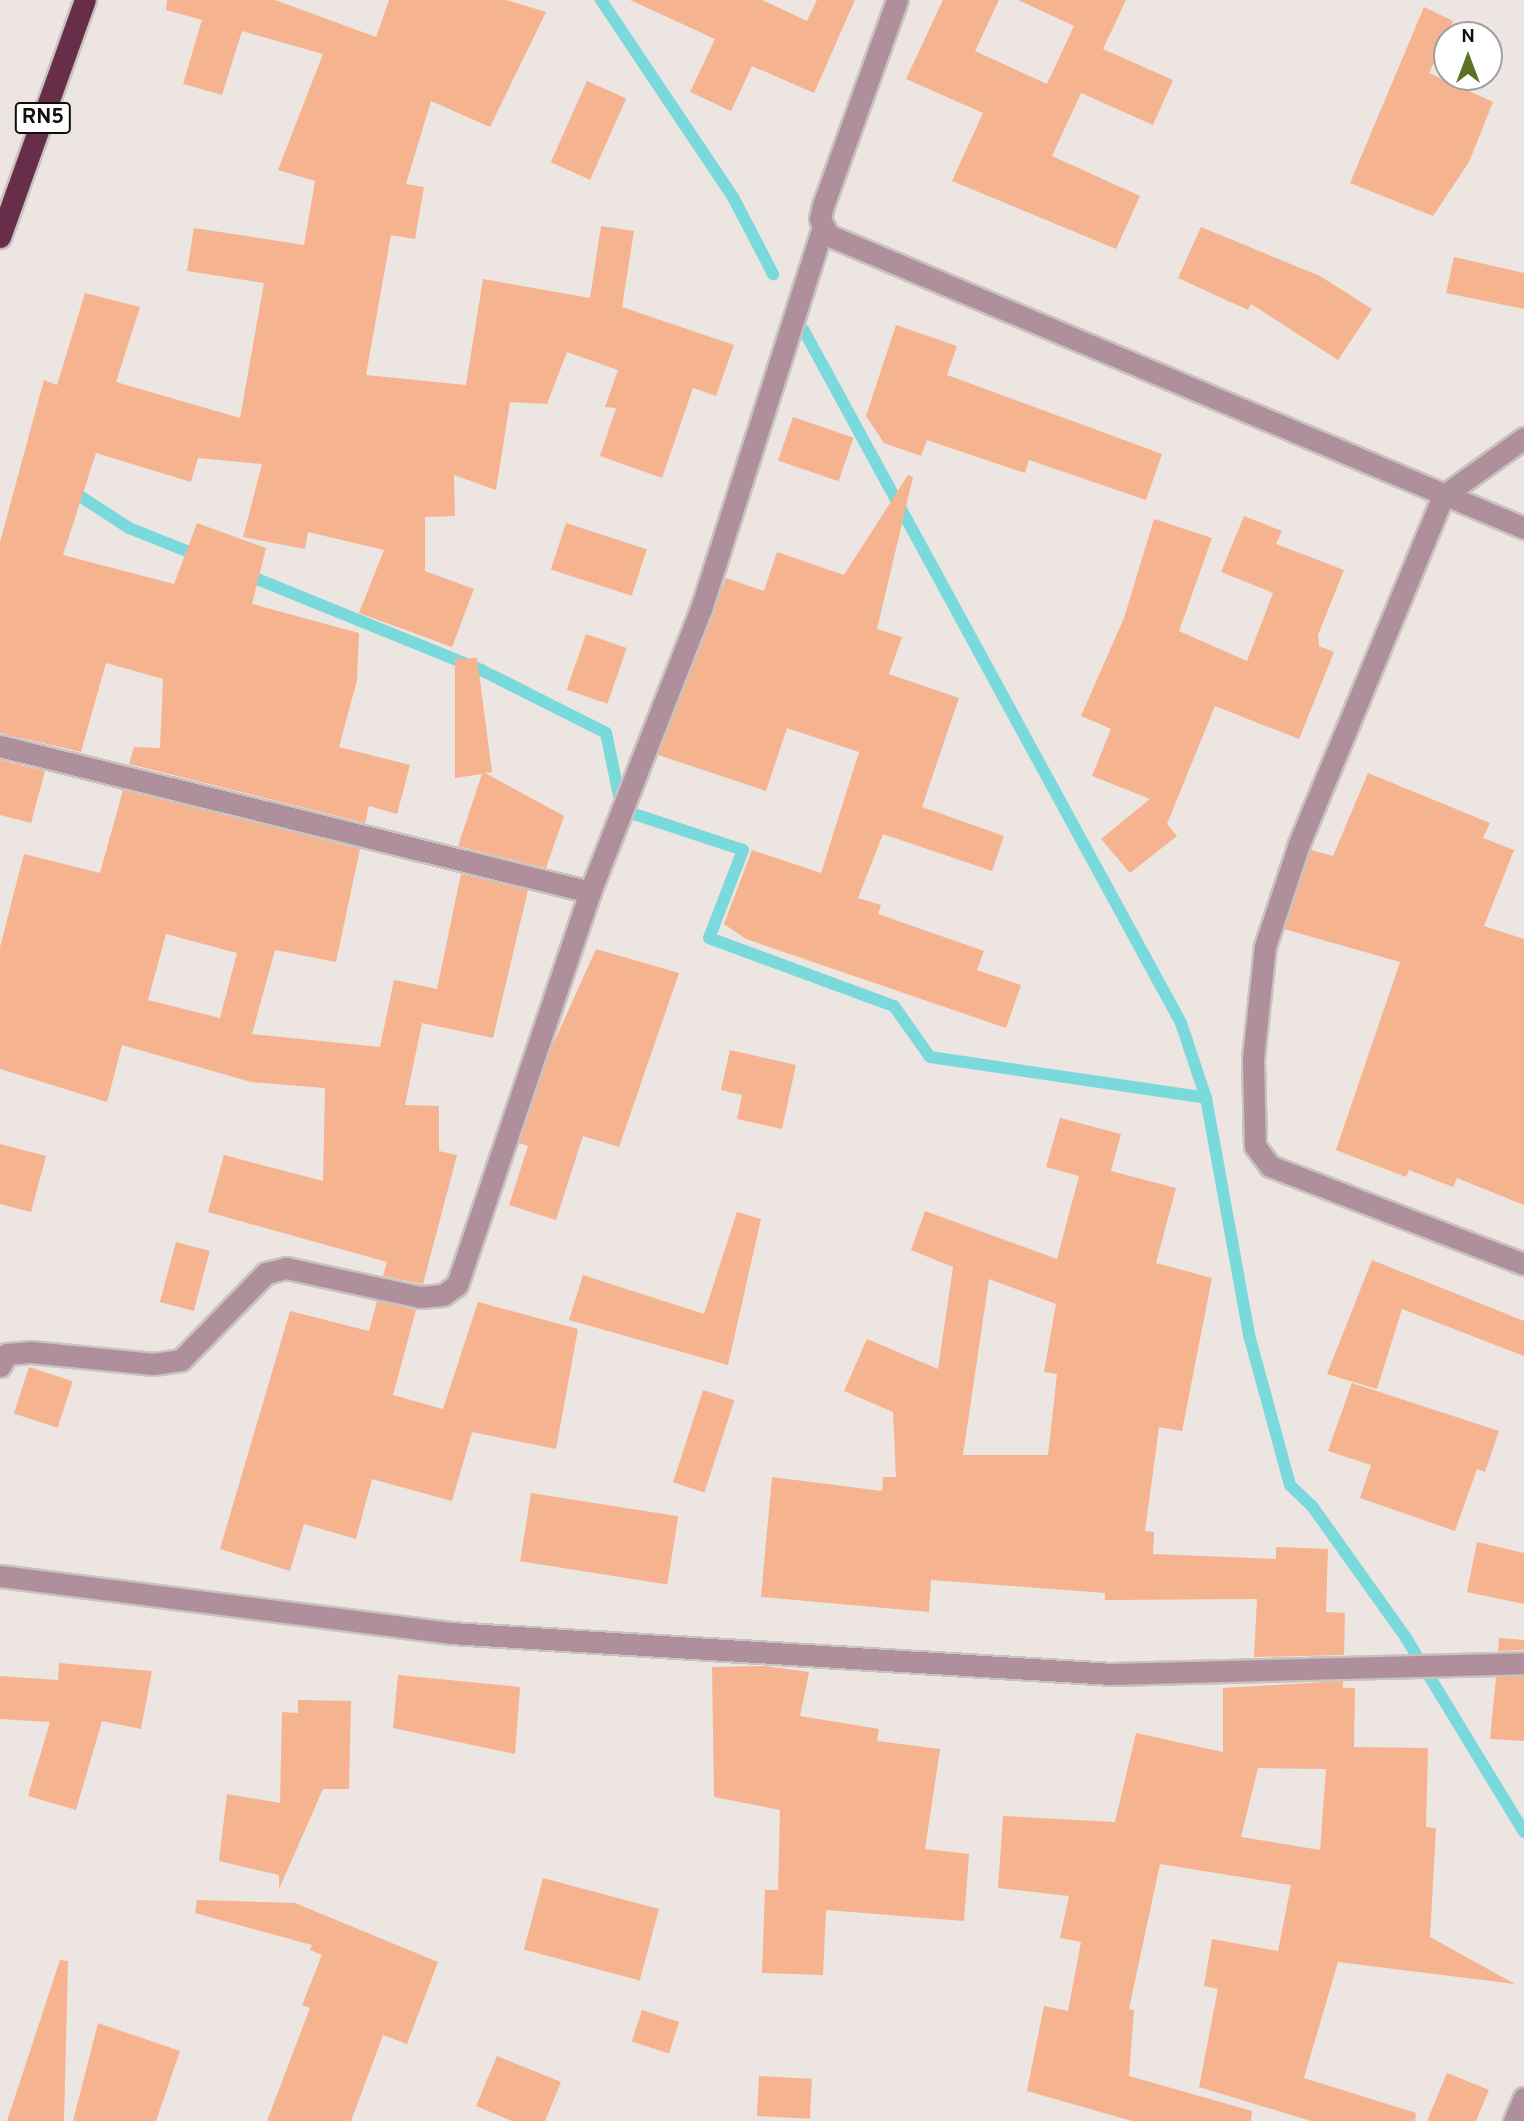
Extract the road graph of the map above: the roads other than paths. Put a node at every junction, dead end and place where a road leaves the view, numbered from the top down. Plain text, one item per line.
1 (85, 0) edge
2 (897, 0) edge
3 (822, 229) junction
4 (0, 237) edge
5 (1524, 438) edge
6 (1443, 496) junction
7 (1524, 528) edge
8 (0, 746) edge
9 (590, 892) junction
10 (1524, 1264) edge
11 (0, 1366) edge
12 (0, 1576) edge
13 (1524, 1663) edge
14 (1524, 2098) edge
15 (1514, 2121) edge

1 - 4 highway, RN5
2 - 3 street
3 - 6 street
3 - 9 street
5 - 6 street
6 - 7 street
6 - 10 street
8 - 9 street
9 - 11 street
12 - 13 street
14 - 15 street

